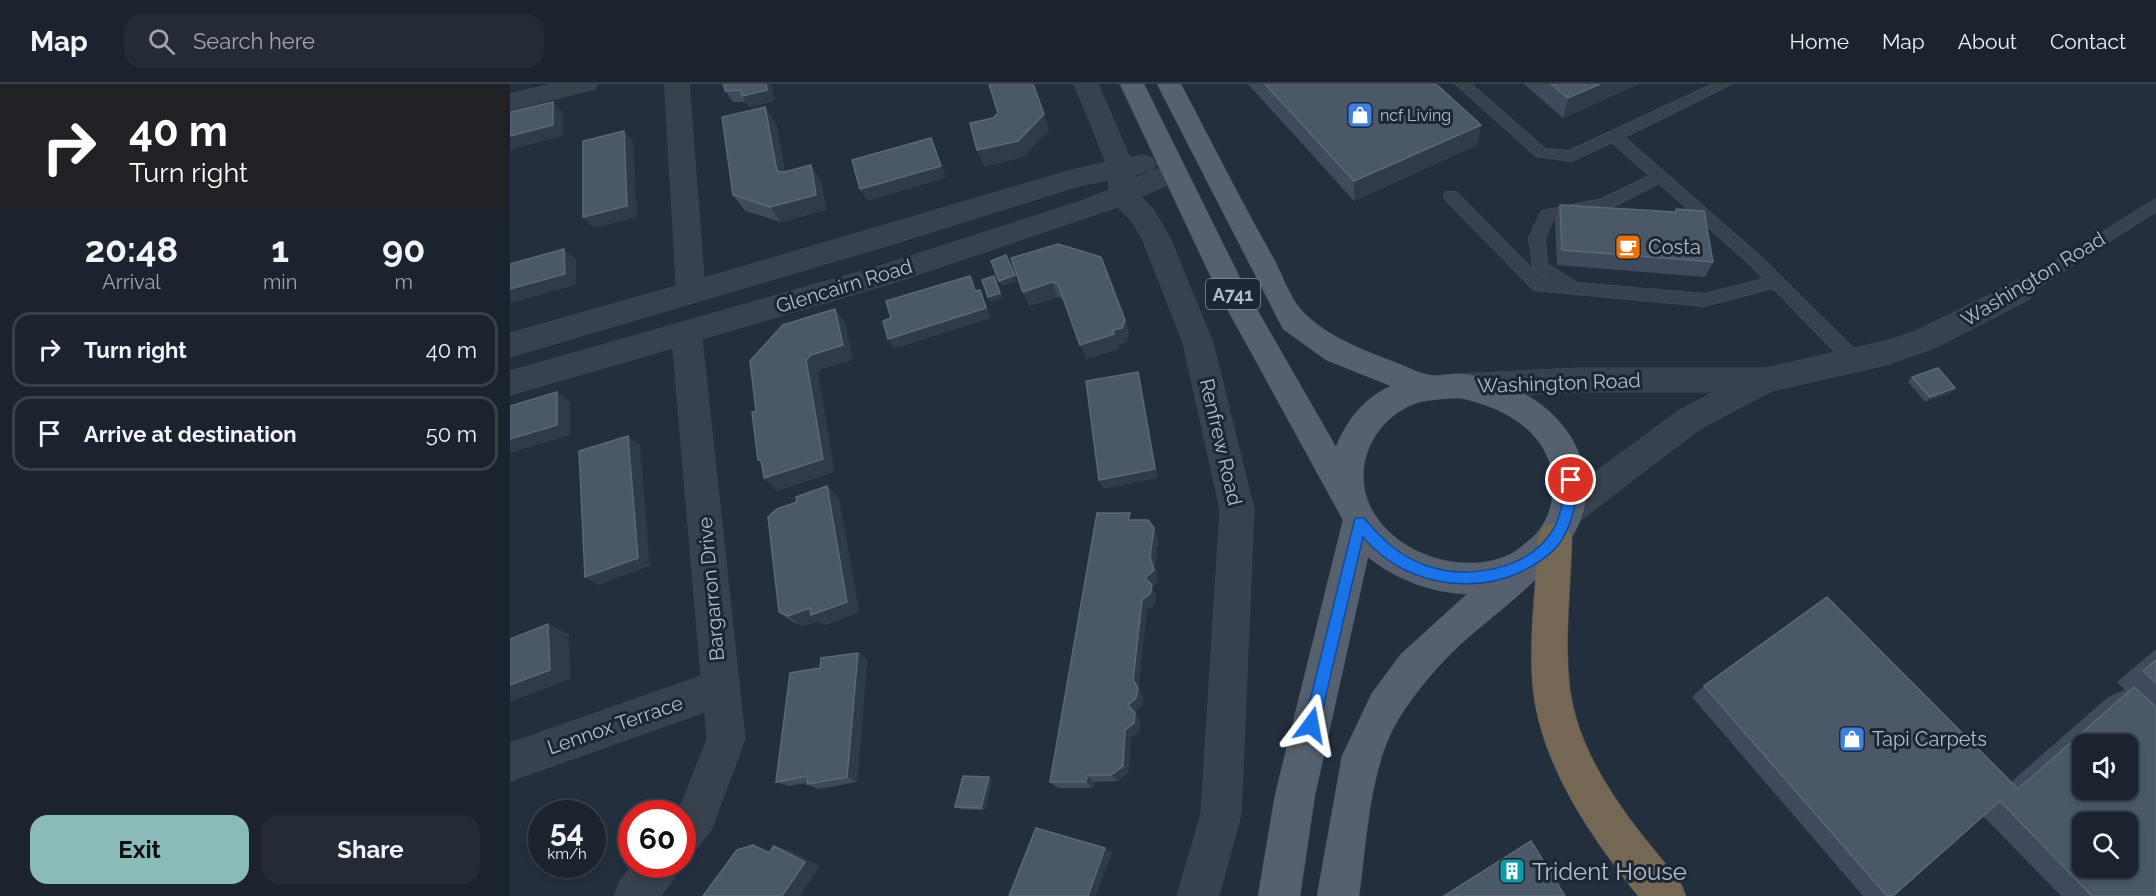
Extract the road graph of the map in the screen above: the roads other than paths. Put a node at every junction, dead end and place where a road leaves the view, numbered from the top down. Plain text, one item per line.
1 (586, 84) edge
2 (677, 84) edge
3 (1086, 84) edge
4 (1132, 84) edge
5 (1169, 84) edge
6 (1463, 84) edge
7 (1724, 84) edge
8 (510, 102) edge
9 (1614, 136) junction
10 (1170, 166) junction
11 (1661, 176) junction
12 (1122, 181) junction
13 (1451, 196) dead end
14 (2156, 204) edge
15 (880, 238) junction
16 (886, 275) junction
17 (1777, 281) junction
18 (1574, 289) junction
19 (2020, 291) joint
20 (691, 292) junction
21 (687, 333) junction
22 (510, 345) edge
23 (1856, 361) junction
24 (1765, 380) junction
25 (510, 383) edge
26 (1460, 386) junction
27 (1428, 388) junction
28 (1354, 509) junction
29 (1551, 536) junction
30 (720, 688) junction
31 (510, 762) edge
32 (696, 817) edge
33 (649, 878) edge
34 (635, 896) edge
35 (1198, 896) edge
36 (1279, 896) edge
37 (1338, 896) edge
38 (1665, 896) edge

1 - 8 street
2 - 20 street
3 - 12 street, Renfrew Road
4 - 10 main road, A741
5 - 27 main road, A741
6 - 9 lane
7 - 9 lane
9 - 11 lane
10 - 12 street, Glencairn Road
10 - 28 main road, A741
11 - 17 lane
11 - 18 lane
12 - 15 street, Glencairn Road
12 - 16 street, Glencairn Road
12 - 35 street, Renfrew Road
13 - 18 lane
14 - 19 lane, Washington Road
15 - 16 street
15 - 20 street, Glencairn Road
16 - 21 street, Glencairn Road
17 - 18 lane
17 - 23 lane
19 - 23 street, Washington Road
20 - 22 street, Glencairn Road
21 - 25 street, Glencairn Road
21 - 30 street, Bargarron Drive
23 - 24 street, Washington Road
24 - 26 street, Washington Road
24 - 29 street, Washington Road
26 - 27 main road
26 - 29 main road
27 - 28 main road
28 - 29 main road
28 - 36 main road
29 - 37 main road
29 - 38 highway
30 - 31 street, Lennox Terrace
30 - 32 street, Bargarron Drive
33 - 34 street

